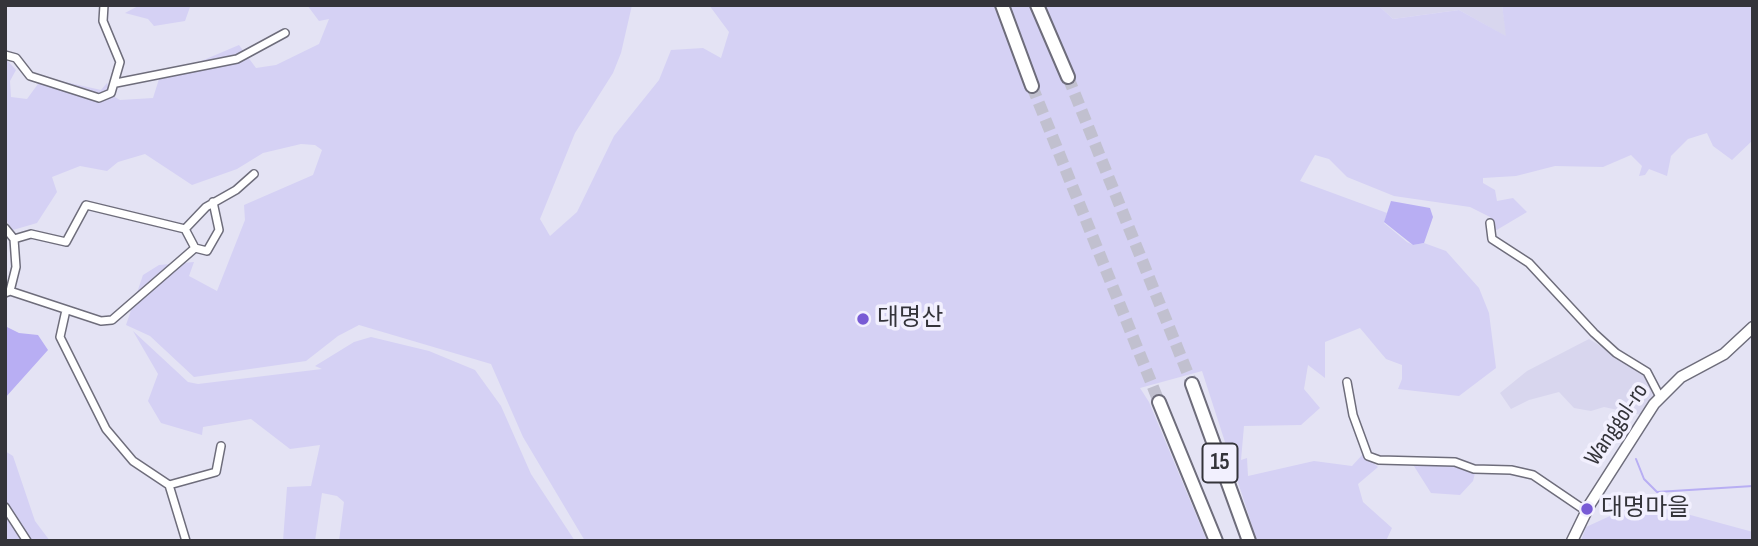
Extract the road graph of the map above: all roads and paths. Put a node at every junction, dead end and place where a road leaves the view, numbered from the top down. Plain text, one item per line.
1 (104, 5) edge
2 (1002, 5) edge
3 (1037, 5) edge
4 (285, 33) dead end
5 (5, 55) edge
6 (1068, 77) tunnel mouth
7 (116, 83) junction
8 (1032, 86) tunnel mouth
9 (254, 174) dead end
10 (213, 202) junction
11 (1490, 223) dead end
12 (5, 228) edge
13 (185, 229) junction
14 (14, 239) junction
15 (195, 248) junction
16 (8, 292) edge
17 (66, 310) junction
18 (1753, 327) edge
19 (1348, 382) dead end
20 (1192, 384) tunnel mouth
21 (1660, 397) junction
22 (1158, 402) tunnel mouth
23 (221, 446) dead end
24 (169, 485) junction
25 (5, 508) edge
26 (1586, 511) junction
27 (27, 541) edge
28 (186, 541) edge
29 (1216, 541) edge
30 (1249, 541) edge
31 (1572, 541) edge

1 - 7 street
2 - 8 highway
3 - 6 highway
4 - 7 street
5 - 7 street
9 - 10 street
10 - 13 street
10 - 15 street
11 - 21 street
12 - 14 street
13 - 14 street
13 - 15 street
14 - 16 street
15 - 17 street
16 - 17 street
17 - 24 street
18 - 21 main road, Wanggol-ro
19 - 26 street
20 - 30 highway, 15
21 - 26 main road, Wanggol-ro
22 - 29 highway, 15
23 - 24 street
24 - 28 street
25 - 27 street
26 - 31 main road, Wanggol-ro

